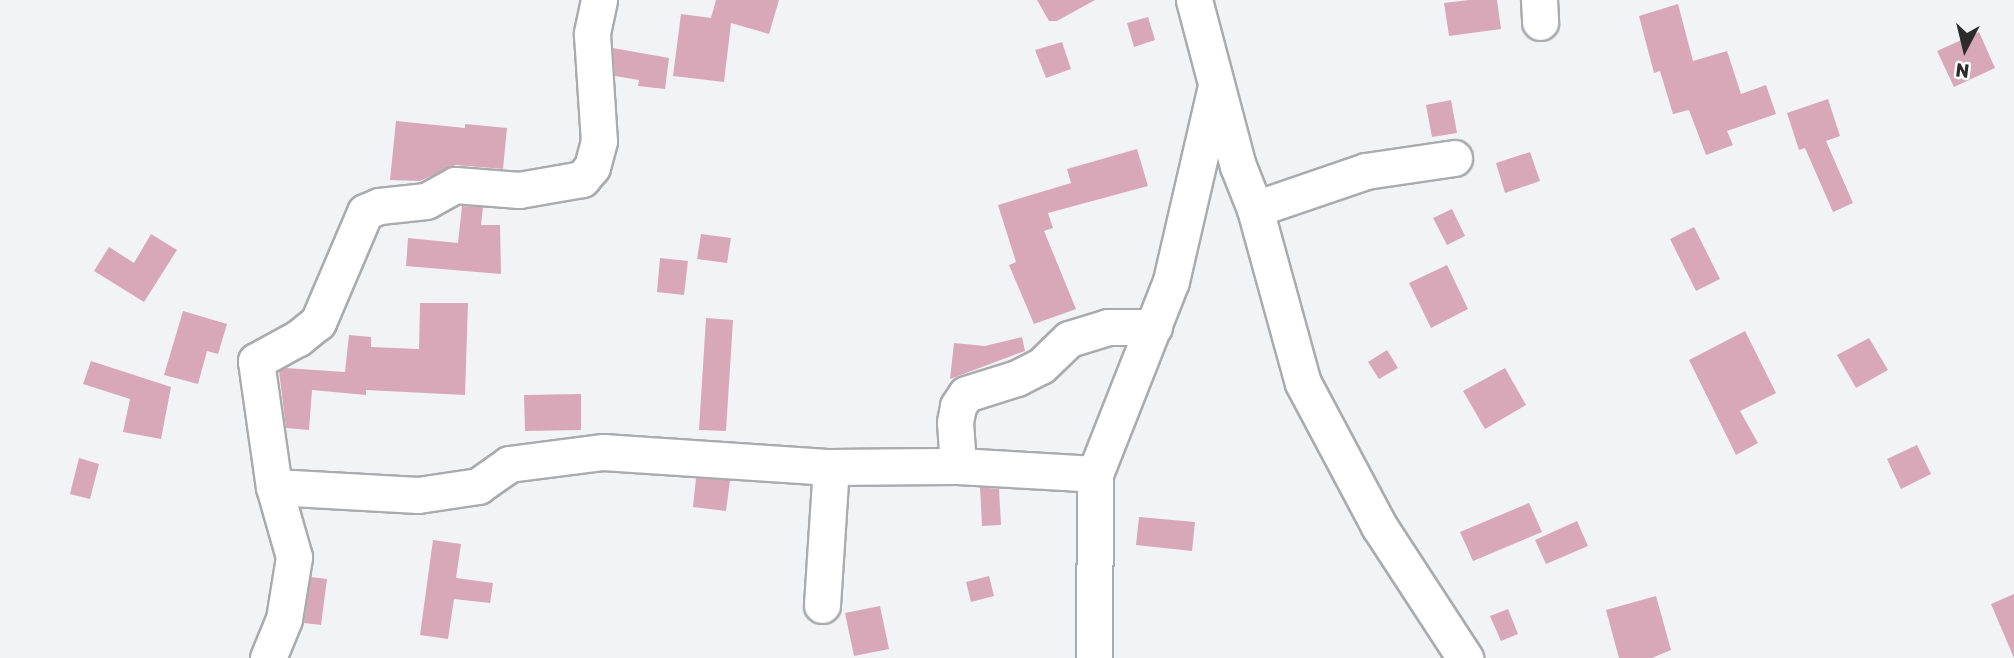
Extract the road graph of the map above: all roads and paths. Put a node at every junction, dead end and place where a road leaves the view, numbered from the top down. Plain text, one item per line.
1 (599, 0) edge
2 (1194, 0) edge
3 (1217, 85) junction
4 (1454, 159) dead end
5 (1255, 209) junction
6 (1154, 327) junction
7 (958, 466) junction
8 (831, 467) junction
9 (1095, 474) junction
10 (274, 487) junction
11 (822, 604) dead end
12 (268, 658) edge
13 (1094, 658) edge
14 (1465, 658) edge

1 - 10 street
2 - 3 street
3 - 5 street
3 - 6 street
4 - 5 street
5 - 14 street
6 - 7 street
6 - 9 street
7 - 8 street
7 - 9 street
8 - 10 street
8 - 11 street
9 - 13 street
10 - 12 street

